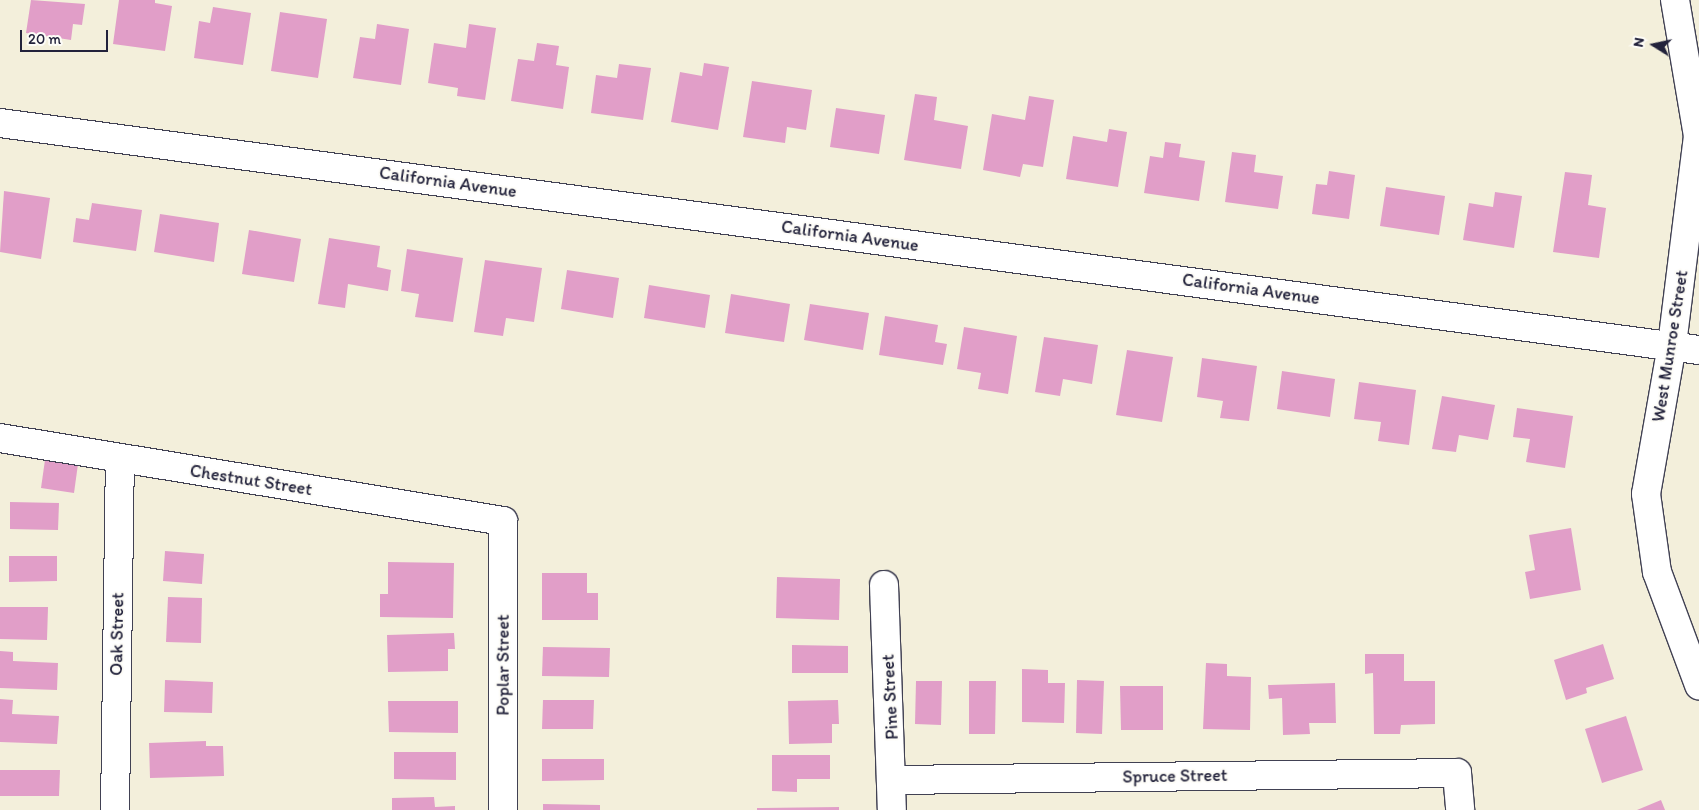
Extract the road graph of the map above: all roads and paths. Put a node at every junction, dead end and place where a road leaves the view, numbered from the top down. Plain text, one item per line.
1 (1675, 0) edge
2 (0, 123) edge
3 (1672, 345) junction
4 (1699, 350) edge
5 (0, 438) edge
6 (120, 458) junction
7 (503, 521) joint
8 (884, 585) dead end
9 (1699, 685) edge
10 (894, 780) junction
11 (115, 810) edge
12 (503, 810) edge
13 (892, 810) edge
14 (1460, 810) edge

1 - 3 street, West Munroe Street
2 - 3 street, California Avenue
3 - 4 street, California Avenue
3 - 9 street, West Munroe Street
5 - 6 street, Chestnut Street
6 - 7 street, Chestnut Street
6 - 11 street, Oak Street
7 - 12 street, Poplar Street
8 - 10 street, Pine Street
10 - 13 street, Pine Street
10 - 14 street, Spruce Street

